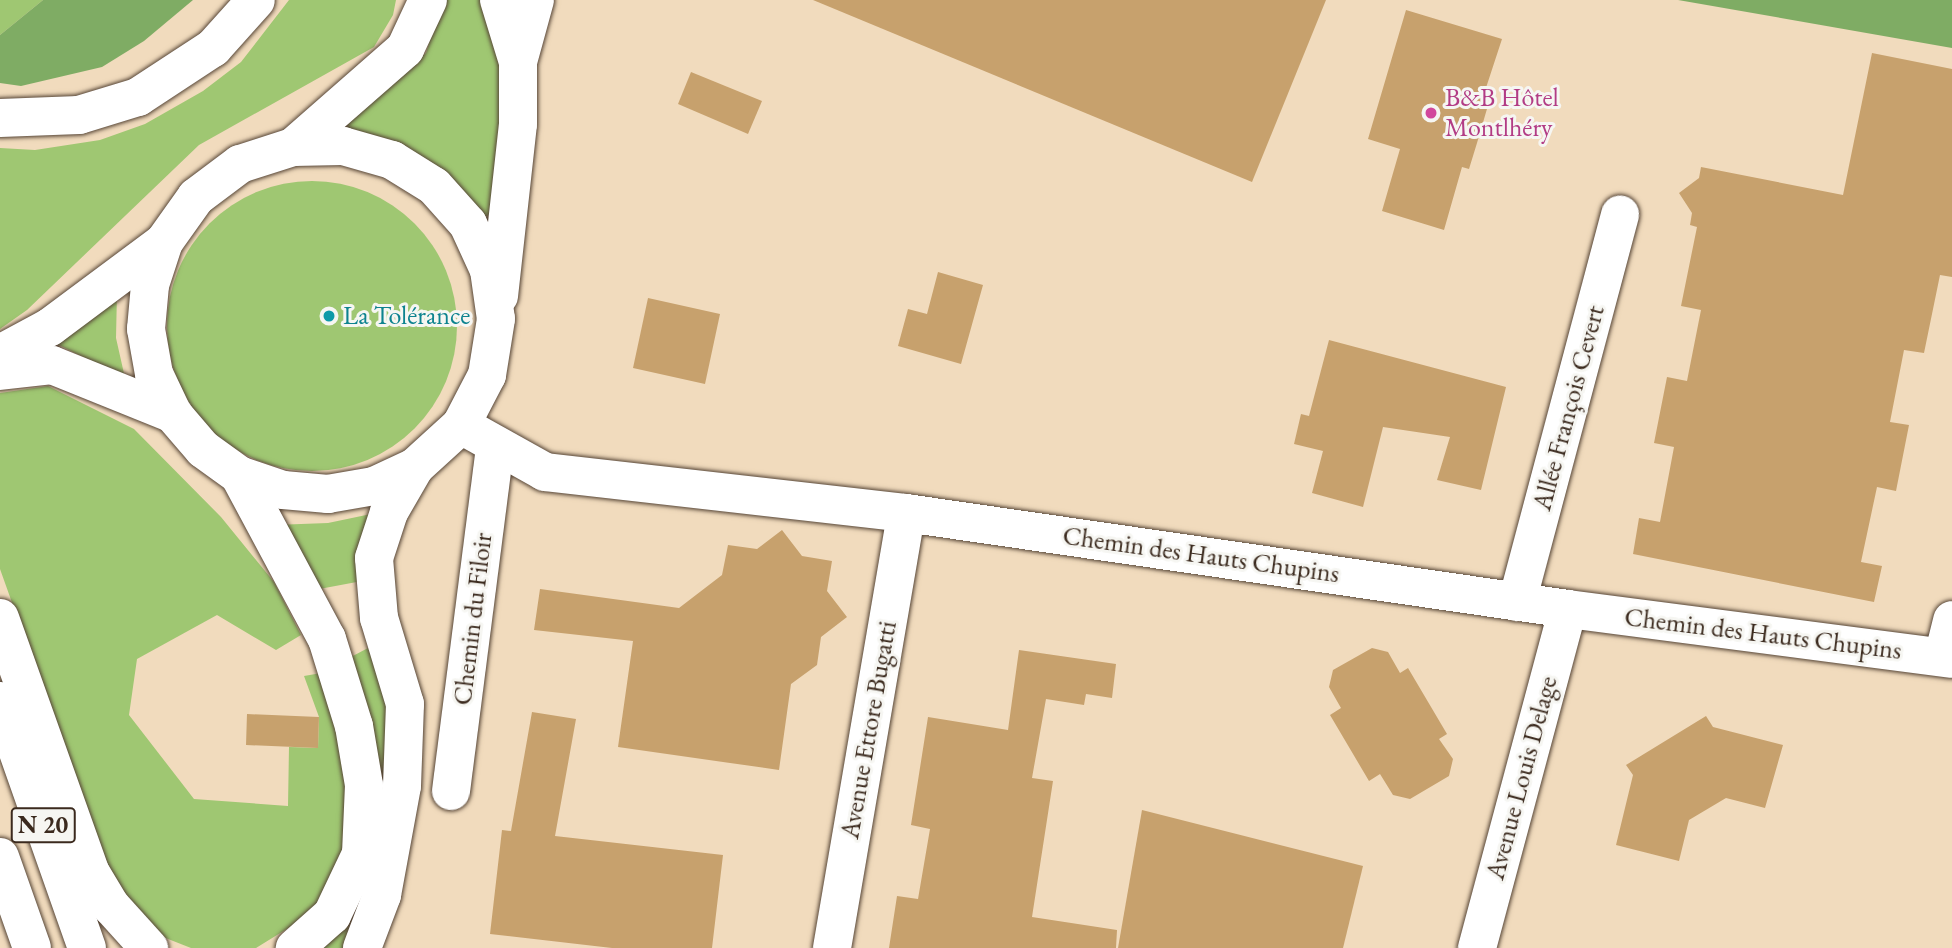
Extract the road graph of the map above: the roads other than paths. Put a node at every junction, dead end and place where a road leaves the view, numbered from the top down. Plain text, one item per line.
1 (256, 0) edge
2 (429, 0) edge
3 (499, 0) edge
4 (535, 0) edge
5 (518, 62) junction
6 (0, 118) edge
7 (293, 147) junction
8 (1620, 214) dead end
9 (164, 242) junction
10 (496, 319) junction
11 (0, 354) edge
12 (0, 371) edge
13 (173, 414) junction
14 (461, 425) junction
15 (495, 447) junction
16 (415, 467) junction
17 (239, 475) junction
18 (906, 513) junction
19 (1517, 602) junction
20 (1568, 609) junction
21 (0, 618) edge
22 (1952, 620) edge
23 (1947, 658) edge
24 (0, 701) edge
25 (451, 791) dead end
26 (0, 857) edge
27 (32, 948) edge
28 (87, 948) edge
29 (149, 948) edge
30 (295, 948) edge
31 (362, 948) edge
32 (832, 948) edge
33 (1477, 948) edge

1 - 6 main road
2 - 7 main road
3 - 5 main road
4 - 5 main road
5 - 10 main road
7 - 9 main road
7 - 10 main road
8 - 19 main road, Allée François Cevert
9 - 11 main road
9 - 13 main road
10 - 14 main road
12 - 13 main road
13 - 17 main road
14 - 15 main road, Chemin des Hauts Chupins
14 - 16 main road
15 - 18 main road, Chemin des Hauts Chupins
15 - 25 main road, Chemin du Filoir
16 - 17 main road
16 - 31 main road
17 - 30 main road
18 - 19 main road, Chemin des Hauts Chupins
18 - 32 main road, Avenue Ettore Bugatti
19 - 20 main road, Chemin des Hauts Chupins
20 - 23 main road, Chemin des Hauts Chupins
20 - 33 main road, Avenue Louis Delage
21 - 29 main road
22 - 23 main road
24 - 28 main road, N 20
26 - 27 main road, N 20

